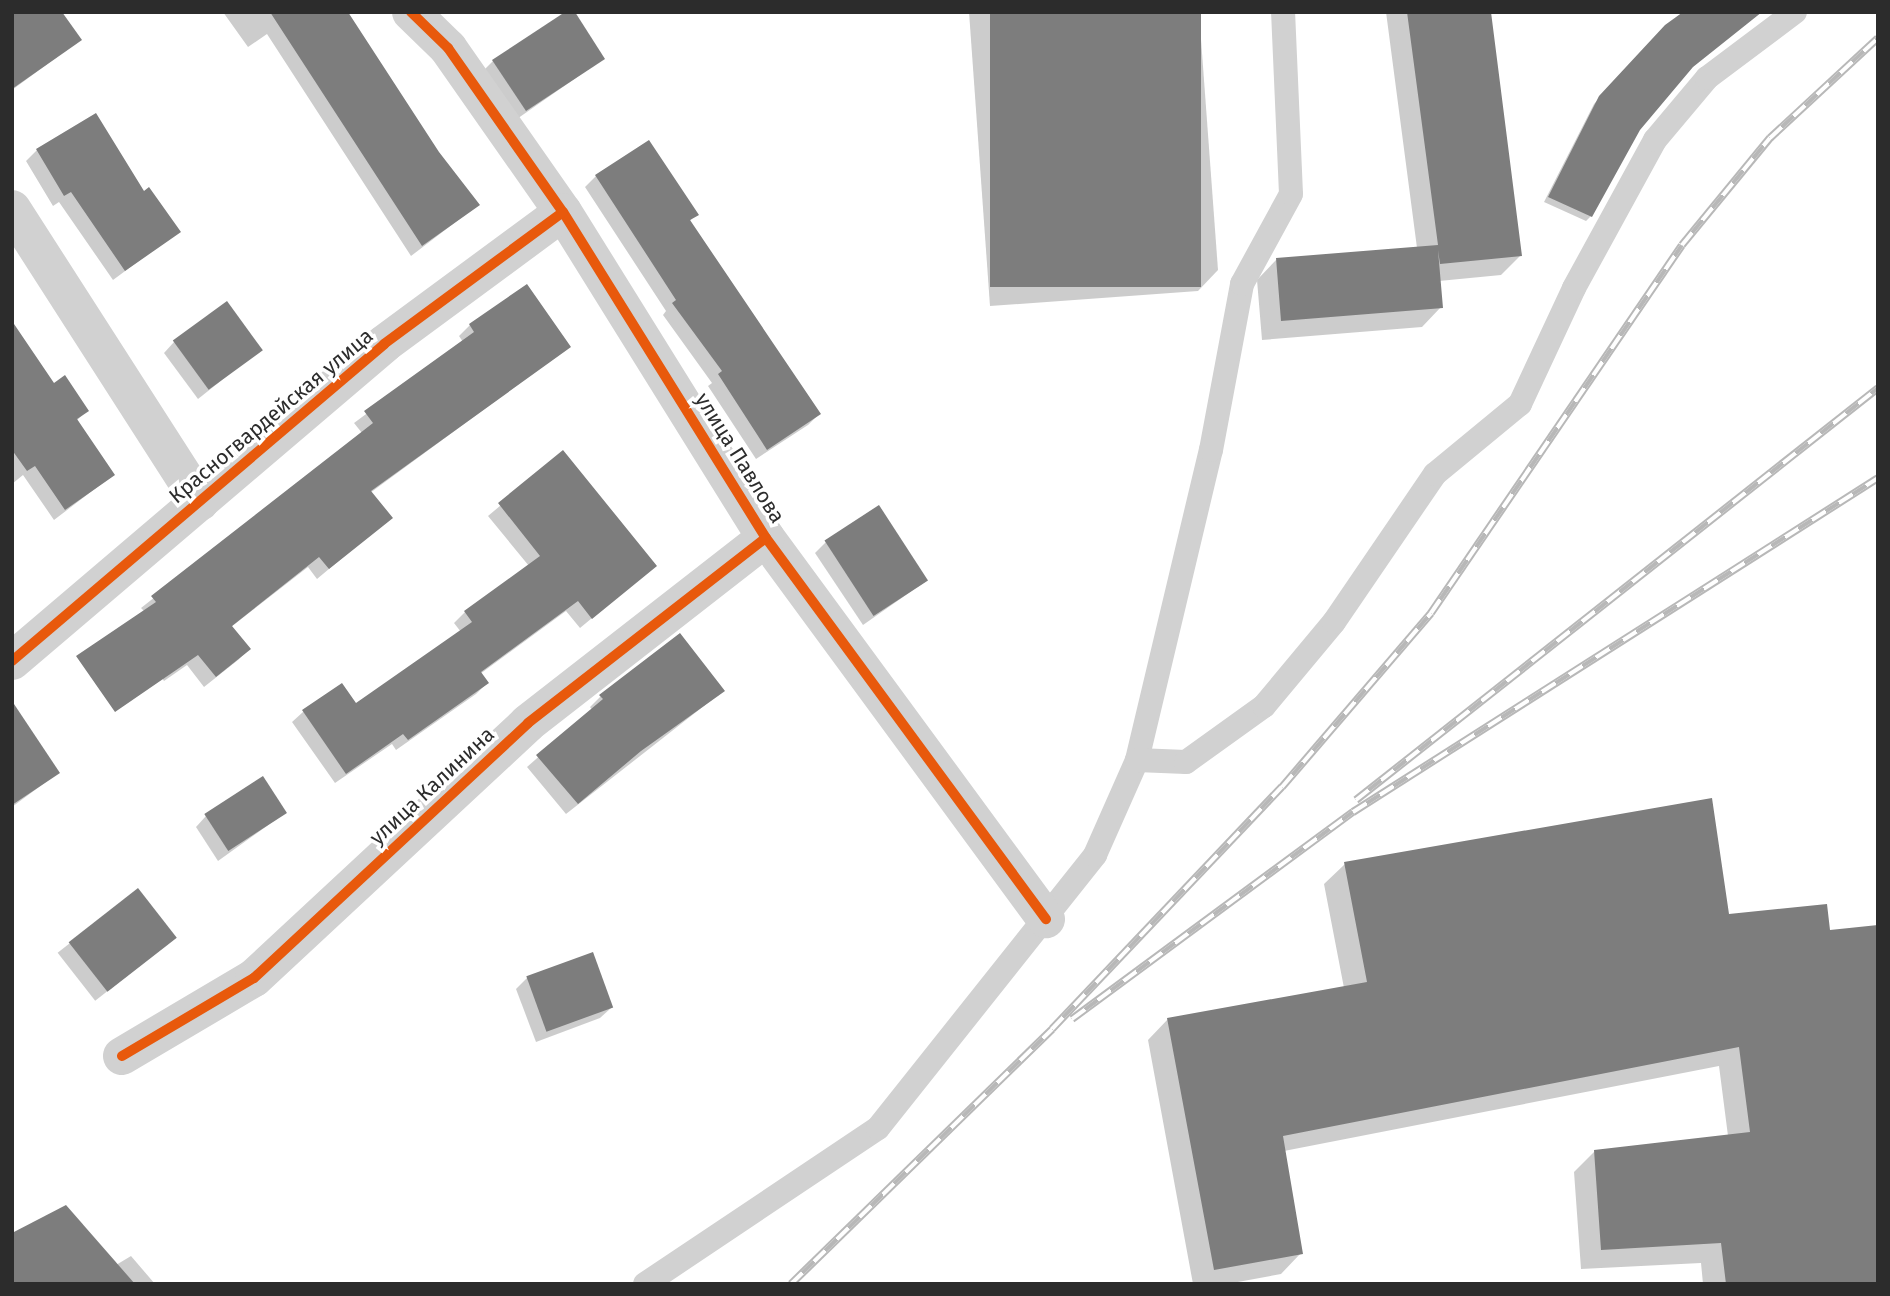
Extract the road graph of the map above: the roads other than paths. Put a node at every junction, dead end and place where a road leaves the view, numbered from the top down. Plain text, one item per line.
1 (411, 12) edge
2 (1283, 12) edge
3 (1795, 12) edge
4 (564, 212) junction
5 (13, 213) edge
6 (201, 502) junction
7 (766, 538) junction
8 (12, 661) edge
9 (1137, 760) junction
10 (1046, 919) junction
11 (122, 1056) dead end
12 (645, 1284) edge

1 - 4 street, улица Павлова
2 - 9 lane
3 - 9 lane
4 - 6 street, Красногвардейская улица
4 - 7 street, улица Павлова
5 - 6 street
6 - 8 street, Красногвардейская улица
7 - 10 street, улица Павлова
7 - 11 street, улица Калинина
9 - 10 lane
10 - 12 lane

